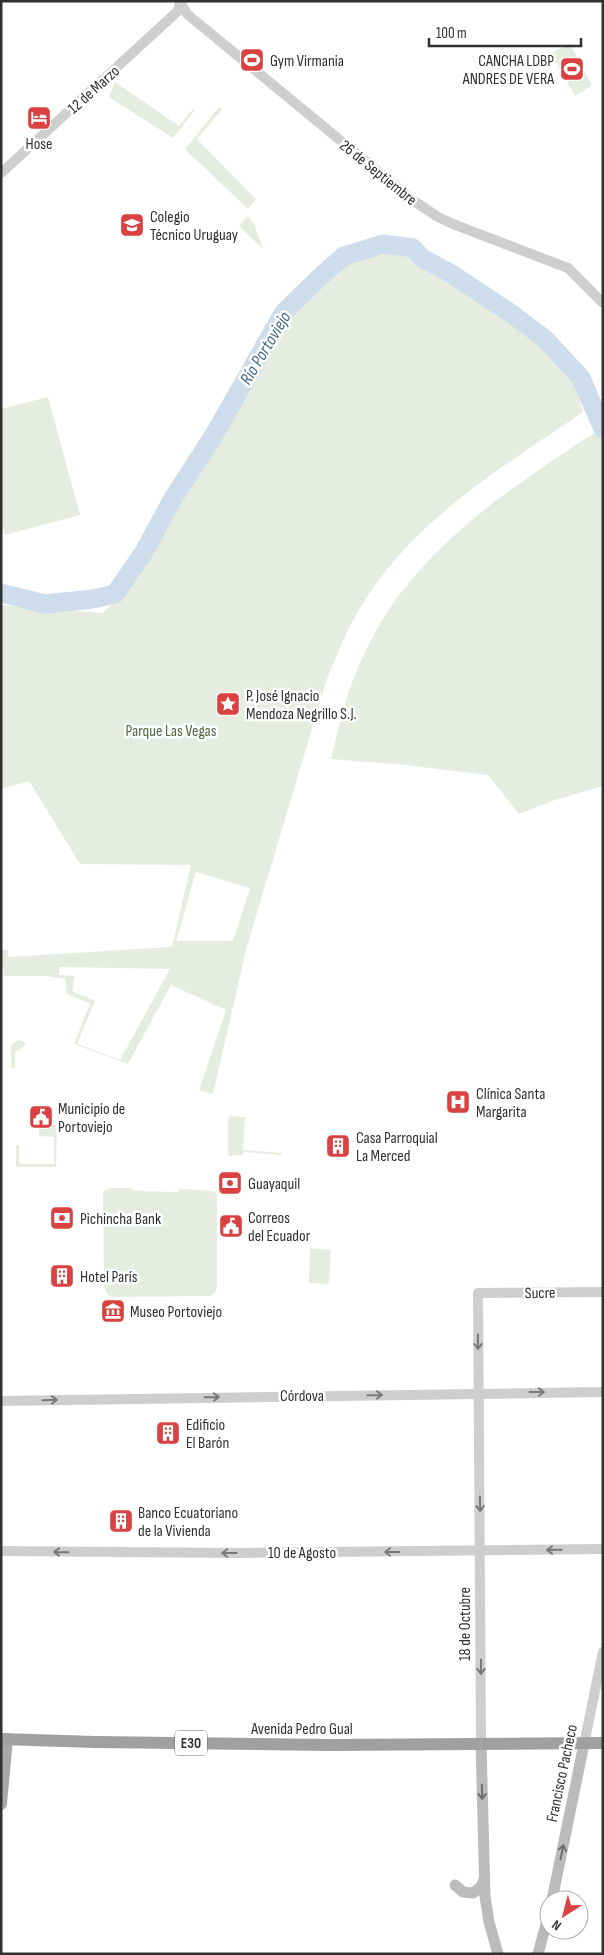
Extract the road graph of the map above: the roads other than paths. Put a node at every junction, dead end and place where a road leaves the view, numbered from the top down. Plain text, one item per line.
1 (181, 7) edge
2 (1, 174) edge
3 (603, 303) edge
4 (603, 1292) edge
5 (478, 1293) joint
6 (603, 1392) edge
7 (478, 1393) junction
8 (1, 1401) edge
9 (603, 1549) edge
10 (1, 1551) edge
11 (480, 1551) junction
12 (603, 1652) edge
13 (4, 1739) edge
14 (481, 1743) junction
15 (603, 1743) edge
16 (584, 1744) junction
17 (1, 1804) edge
18 (484, 1879) junction
19 (455, 1885) dead end
20 (554, 1890) edge
21 (542, 1940) edge
22 (547, 1940) edge
23 (498, 1954) edge
24 (538, 1954) edge
25 (546, 1954) edge

1 - 2 street, 12 de Marzo
1 - 3 street, 26 de Septiembre
4 - 5 street, Sucre
5 -> 7 street, 18 de Octubre
7 -> 6 street, Córdova
8 -> 7 street, Córdova
7 -> 11 street, 18 de Octubre
9 -> 11 street, 10 de Agosto
11 -> 10 street, 10 de Agosto
11 -> 14 street, 18 de Octubre
12 - 16 street, Francisco Pacheco
13 - 14 highway, Avenida Pedro Gual / E30
13 - 17 main road
14 - 16 highway, Avenida Pedro Gual / E30
14 -> 18 main road, 18 de Octubre
15 - 16 highway, Avenida Pedro Gual / E30
20 -> 16 main road, Francisco Pacheco
18 - 19 main road
18 - 23 main road, 18 de Octubre
21 - 24 main road
22 - 25 main road

